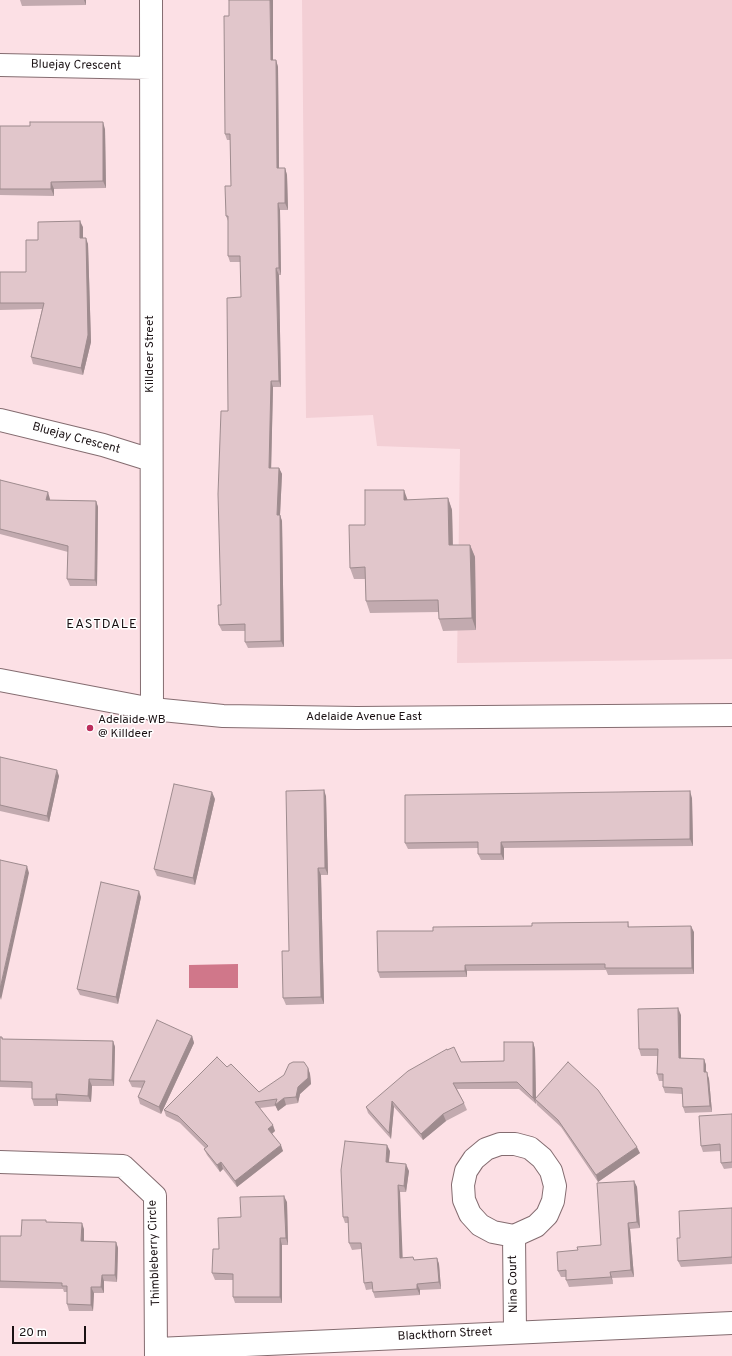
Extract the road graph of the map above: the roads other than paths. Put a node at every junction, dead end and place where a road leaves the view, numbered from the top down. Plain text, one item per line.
1 (151, 0) edge
2 (0, 65) edge
3 (151, 68) junction
4 (0, 420) edge
5 (151, 460) junction
6 (0, 680) edge
7 (152, 709) junction
8 (732, 715) edge
9 (0, 1162) edge
10 (514, 1236) junction
11 (732, 1323) edge
12 (515, 1331) junction
13 (157, 1352) edge

1 - 3 street, Killdeer Street
2 - 3 street, Bluejay Crescent
3 - 5 street, Killdeer Street
4 - 5 street, Bluejay Crescent
5 - 7 street, Killdeer Street
6 - 7 street, Adelaide Avenue East
7 - 8 street, Adelaide Avenue East
9 - 13 street, Thimbleberry Circle
10 - 10 street
10 - 12 street, Nina Court
11 - 12 street, Blackthorn Street
12 - 13 street, Blackthorn Street

